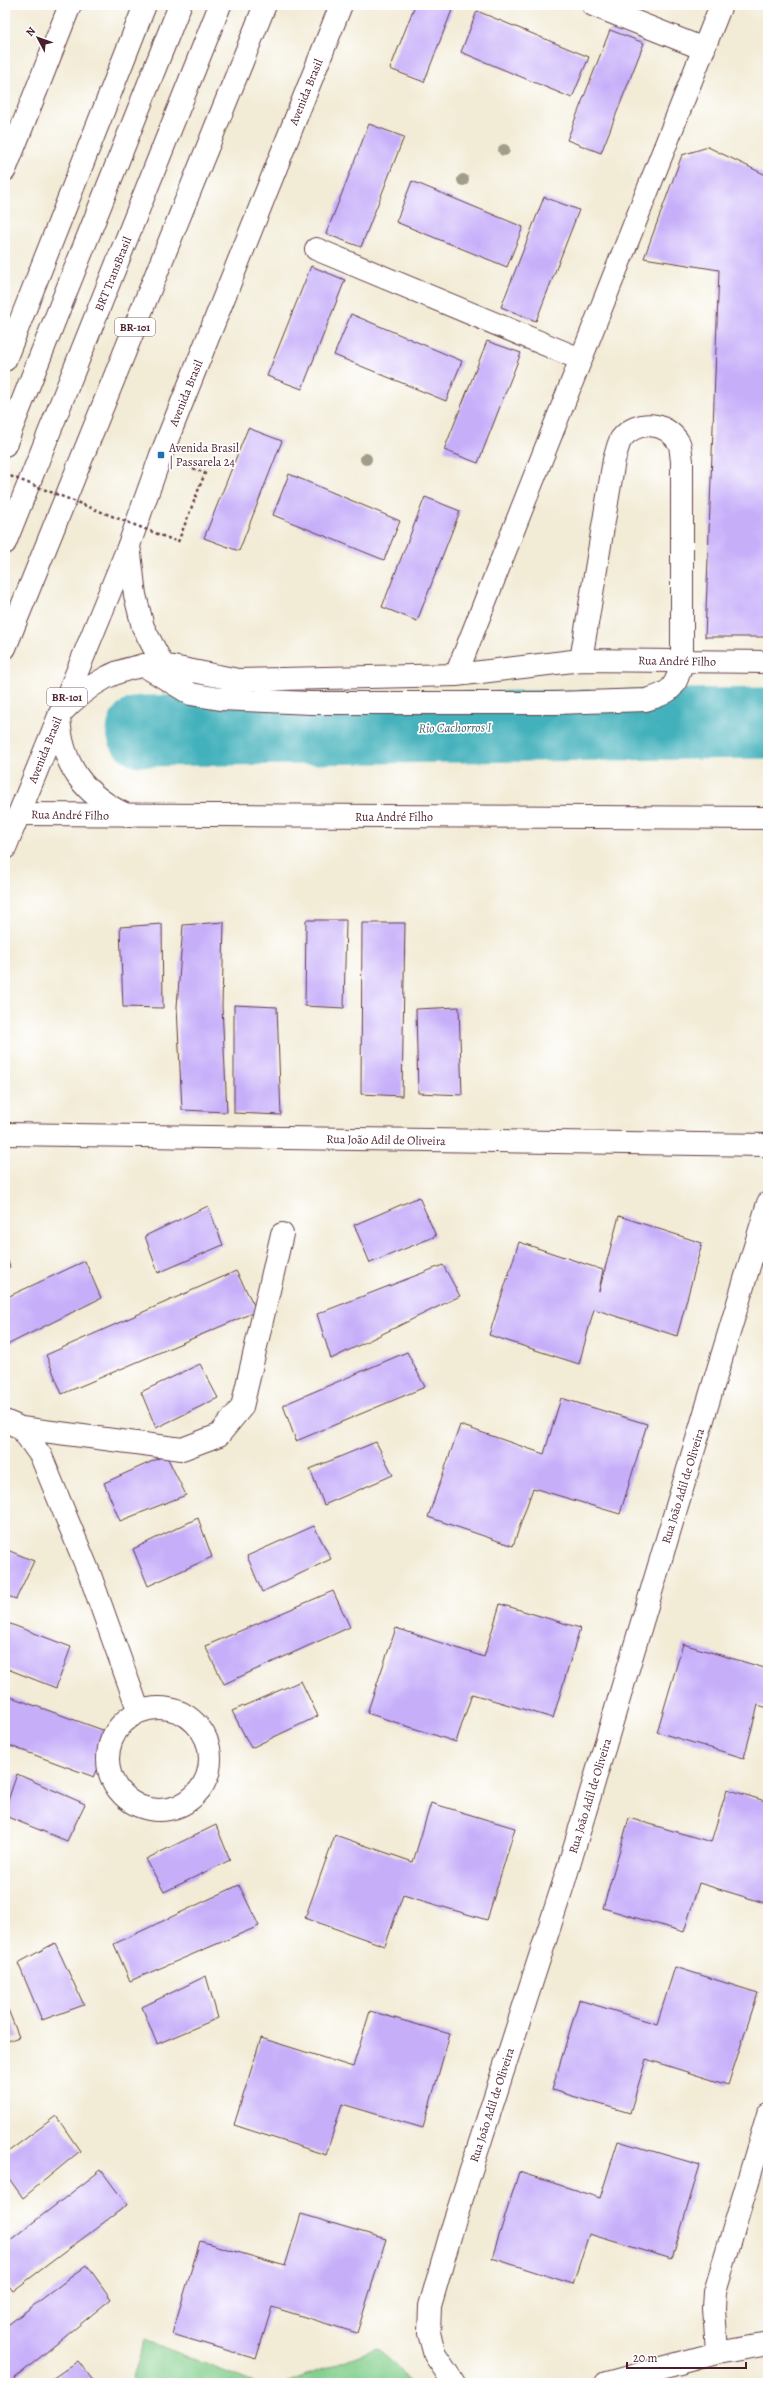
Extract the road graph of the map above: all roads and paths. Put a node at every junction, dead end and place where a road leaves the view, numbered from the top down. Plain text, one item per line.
1 (70, 5) edge
2 (145, 5) edge
3 (180, 5) edge
4 (220, 5) edge
5 (265, 5) edge
6 (341, 5) edge
7 (593, 5) edge
8 (721, 5) edge
9 (704, 49) junction
10 (5, 170) edge
11 (316, 249) dead end
12 (5, 360) edge
13 (580, 360) junction
14 (5, 445) edge
15 (204, 473) dead end
16 (5, 474) edge
17 (5, 543) edge
18 (129, 545) junction
19 (5, 648) edge
20 (581, 660) junction
21 (682, 661) junction
22 (768, 662) edge
23 (153, 665) junction
24 (456, 675) junction
25 (59, 715) junction
26 (19, 814) junction
27 (129, 816) junction
28 (768, 818) edge
29 (5, 848) edge
30 (5, 1134) edge
31 (768, 1145) edge
32 (768, 1203) edge
33 (282, 1234) dead end
34 (13, 1424) edge
35 (139, 1712) junction
36 (768, 2114) edge
37 (768, 2344) edge
38 (717, 2353) junction
39 (454, 2383) edge
40 (606, 2383) edge

1 - 10 main road
2 - 12 main road
3 - 14 main road
4 - 17 main road, BRT TransBrasil
5 - 19 main road, BR-101
6 - 18 main road, Avenida Brasil / BR-101
7 - 9 main road
8 - 9 main road
9 - 13 main road
11 - 13 main road
13 - 24 main road
15 - 16 path, bridge
18 - 23 main road
18 - 25 main road, Avenida Brasil / BR-101
20 - 21 main road, Rua André Filho
20 - 21 main road
20 - 24 main road, Rua André Filho
21 - 22 main road, Rua André Filho
21 - 23 main road
23 - 24 main road, Rua André Filho
23 - 25 main road
25 - 26 main road, Avenida Brasil / BR-101
25 - 27 main road
26 - 27 main road, Rua André Filho
26 - 29 main road, Avenida Brasil / BR-101
27 - 28 main road, Rua André Filho
30 - 31 main road, Rua João Adil de Oliveira
32 - 39 main road, Rua João Adil de Oliveira
33 - 34 main road
34 - 35 main road
35 - 35 main road
36 - 38 main road
37 - 38 main road
38 - 40 main road

